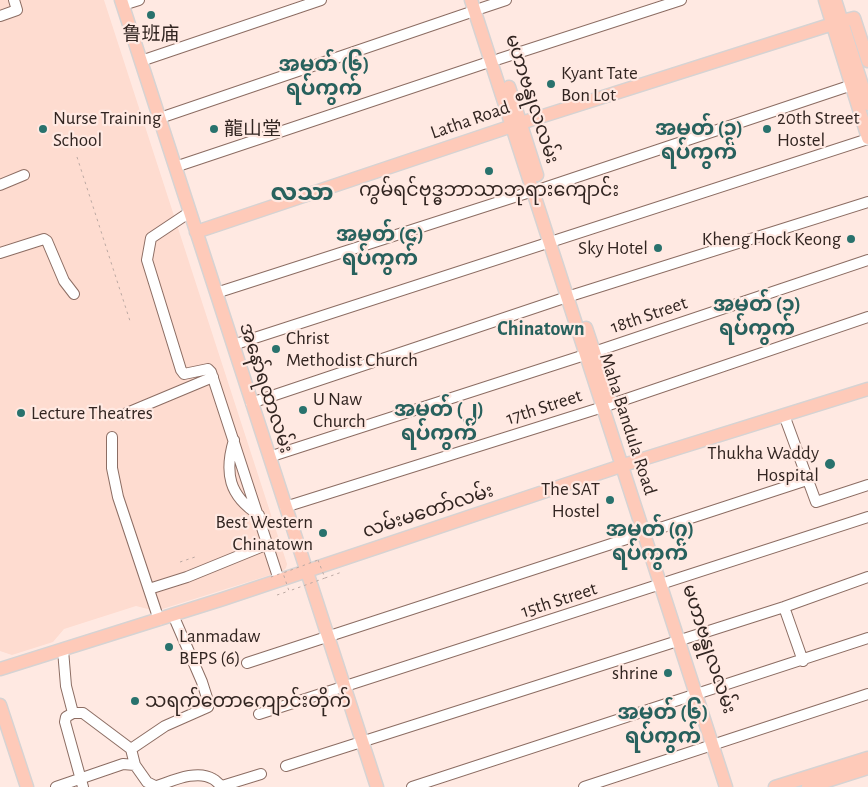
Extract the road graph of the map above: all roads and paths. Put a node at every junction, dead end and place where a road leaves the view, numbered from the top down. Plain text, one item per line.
1 (14, 0) edge
2 (139, 0) edge
3 (321, 0) edge
4 (506, 0) edge
5 (681, 0) edge
6 (829, 2) edge
7 (122, 3) edge
8 (477, 5) edge
9 (0, 16) edge
10 (842, 21) junction
11 (818, 29) junction
12 (837, 42) junction
13 (496, 60) junction
14 (141, 61) junction
15 (868, 61) edge
16 (856, 84) junction
17 (868, 104) edge
18 (160, 118) junction
19 (516, 125) junction
20 (868, 139) edge
21 (76, 157) dead end
22 (175, 167) junction
23 (24, 175) dead end
24 (0, 185) edge
25 (537, 190) junction
26 (868, 202) edge
27 (190, 212) junction
28 (196, 232) junction
29 (555, 241) junction
30 (0, 253) edge
31 (868, 260) edge
32 (216, 293) junction
33 (74, 294) dead end
34 (571, 296) junction
35 (868, 317) edge
36 (130, 322) dead end
37 (233, 346) junction
38 (590, 353) junction
39 (213, 377) junction
40 (868, 389) edge
41 (252, 402) junction
42 (607, 405) junction
43 (122, 415) dead end
44 (784, 415) junction
45 (112, 437) dead end
46 (234, 440) junction
47 (269, 457) junction
48 (626, 464) junction
49 (807, 480) junction
50 (868, 485) edge
51 (285, 507) junction
52 (258, 515) junction
53 (868, 517) edge
54 (648, 531) junction
55 (268, 544) junction
56 (194, 557) dead end
57 (180, 562) dead end
58 (306, 571) junction
59 (342, 572) dead end
60 (278, 576) junction
61 (868, 577) edge
62 (325, 578) junction
63 (665, 584) junction
64 (149, 589) junction
65 (289, 591) junction
66 (277, 595) dead end
67 (784, 607) junction
68 (173, 615) junction
69 (159, 620) junction
70 (328, 637) junction
71 (868, 638) edge
72 (682, 639) junction
73 (63, 650) junction
74 (802, 661) junction
75 (247, 663) dead end
76 (0, 669) edge
77 (345, 688) junction
78 (699, 692) junction
79 (868, 694) edge
80 (0, 705) edge
81 (73, 713) junction
82 (259, 714) dead end
83 (362, 741) junction
84 (716, 743) junction
85 (132, 750) junction
86 (868, 758) edge
87 (135, 766) junction
88 (286, 766) dead end
89 (868, 768) edge
90 (261, 774) dead end
91 (868, 777) edge
92 (82, 783) edge
93 (244, 784) edge
94 (157, 786) edge
95 (26, 787) edge
96 (56, 787) edge
97 (378, 787) edge
98 (412, 787) edge
99 (584, 787) edge
100 (726, 787) edge
101 (734, 787) edge
102 (776, 787) edge
103 (808, 787) edge
104 (836, 787) edge

1 - 9 street
2 - 7 street
3 - 14 street
4 - 8 street
5 - 13 street
6 - 10 main road
6 - 11 main road
7 - 14 main road, အနော်ရထာလမ်း
8 - 13 main road, မဟာဗန္ဓုလလမ်း
8 - 18 street
10 - 11 main road, Latha Road
10 - 12 main road
10 - 15 main road
10 - 16 main road
11 - 12 main road
11 - 19 main road, Latha Road
12 - 16 main road
13 - 19 main road, မဟာဗန္ဓုလလမ်း
13 - 22 street
14 - 18 main road, အနော်ရထာလမ်း
16 - 17 main road
16 - 20 main road
16 - 25 street
18 - 22 main road, အနော်ရထာလမ်း
19 - 25 main road, မဟာဗန္ဓုလလမ်း
19 - 28 main road, Latha Road
20 - 29 street
21 - 36 path
22 - 27 main road, အနော်ရထာလမ်း
23 - 24 street
25 - 29 main road, မဟာဗန္ဓုလလမ်း
25 - 32 street
26 - 34 street
27 - 28 main road, အနော်ရထာလမ်း
27 - 39 street
28 - 32 main road, အနော်ရထာလမ်း
29 - 34 main road
29 - 37 street
30 - 33 street
31 - 38 street, 18th Street
32 - 37 main road, အနော်ရထာလမ်း
34 - 38 main road, မဟာဗန္ဓုလလမ်း
34 - 41 street
35 - 42 street, 17th Street
37 - 41 main road, အနော်ရထာလမ်း
38 - 42 main road, မဟာဗန္ဓုလလမ်း
38 - 47 street, 18th Street
39 - 43 street
39 - 46 street
40 - 44 main road, လမ်းမတော်လမ်း
41 - 47 main road, အနော်ရထာလမ်း
42 - 48 main road, မဟာဗန္ဓုလလမ်း
42 - 51 street, 17th Street
44 - 48 main road, လမ်းမတော်လမ်း
44 - 49 street
45 - 64 street
46 - 52 street
46 - 52 street
47 - 51 main road, အနော်ရထာလမ်း
48 - 54 main road, မဟာဗန္ဓုလလမ်း
48 - 58 main road, လမ်းမတော်လမ်း
49 - 50 street
49 - 54 street
51 - 58 main road, အနော်ရထာလမ်း
52 - 55 street
53 - 63 street, 15th Street
54 - 63 main road, မဟာဗန္ဓုလလမ်း
54 - 70 street
55 - 60 street
55 - 64 street
56 - 57 path
58 - 60 main road, လမ်းမတော်လမ်း
58 - 70 main road, အနော်ရထာလမ်း
59 - 62 path
60 - 62 path, bridge
60 - 65 path, bridge
60 - 68 main road, လမ်းမတော်လမ်း
61 - 67 street
62 - 65 path, bridge
63 - 72 main road, မဟာဗန္ဓုလလမ်း
63 - 77 street, 15th Street
64 - 69 street
65 - 66 path
67 - 72 street
67 - 74 street
68 - 69 main road, လမ်းမတော်လမ်း
68 - 85 street
69 - 73 main road, လမ်းမတော်လမ်း
70 - 75 street
70 - 77 main road, အနော်ရထာလမ်း
71 - 74 street
72 - 78 main road, မဟာဗန္ဓုလလမ်း
72 - 83 street
73 - 76 main road, လမ်းမတော်လမ်း
73 - 81 street
74 - 78 street
77 - 82 street, 15th Street
77 - 83 main road, အနော်ရထာလမ်း
78 - 84 main road, မဟာဗန္ဓုလလမ်း
78 - 98 street
79 - 84 street
80 - 95 main road
81 - 85 street
81 - 92 street
83 - 88 street
83 - 97 main road, အနော်ရထာလမ်း
84 - 99 street
84 - 100 main road
84 - 101 main road, မဟာဗန္ဓုလလမ်း
85 - 87 street
86 - 102 main road
87 - 92 street
87 - 94 street
89 - 103 main road
90 - 93 street
91 - 104 main road
92 - 96 street
93 - 94 street

